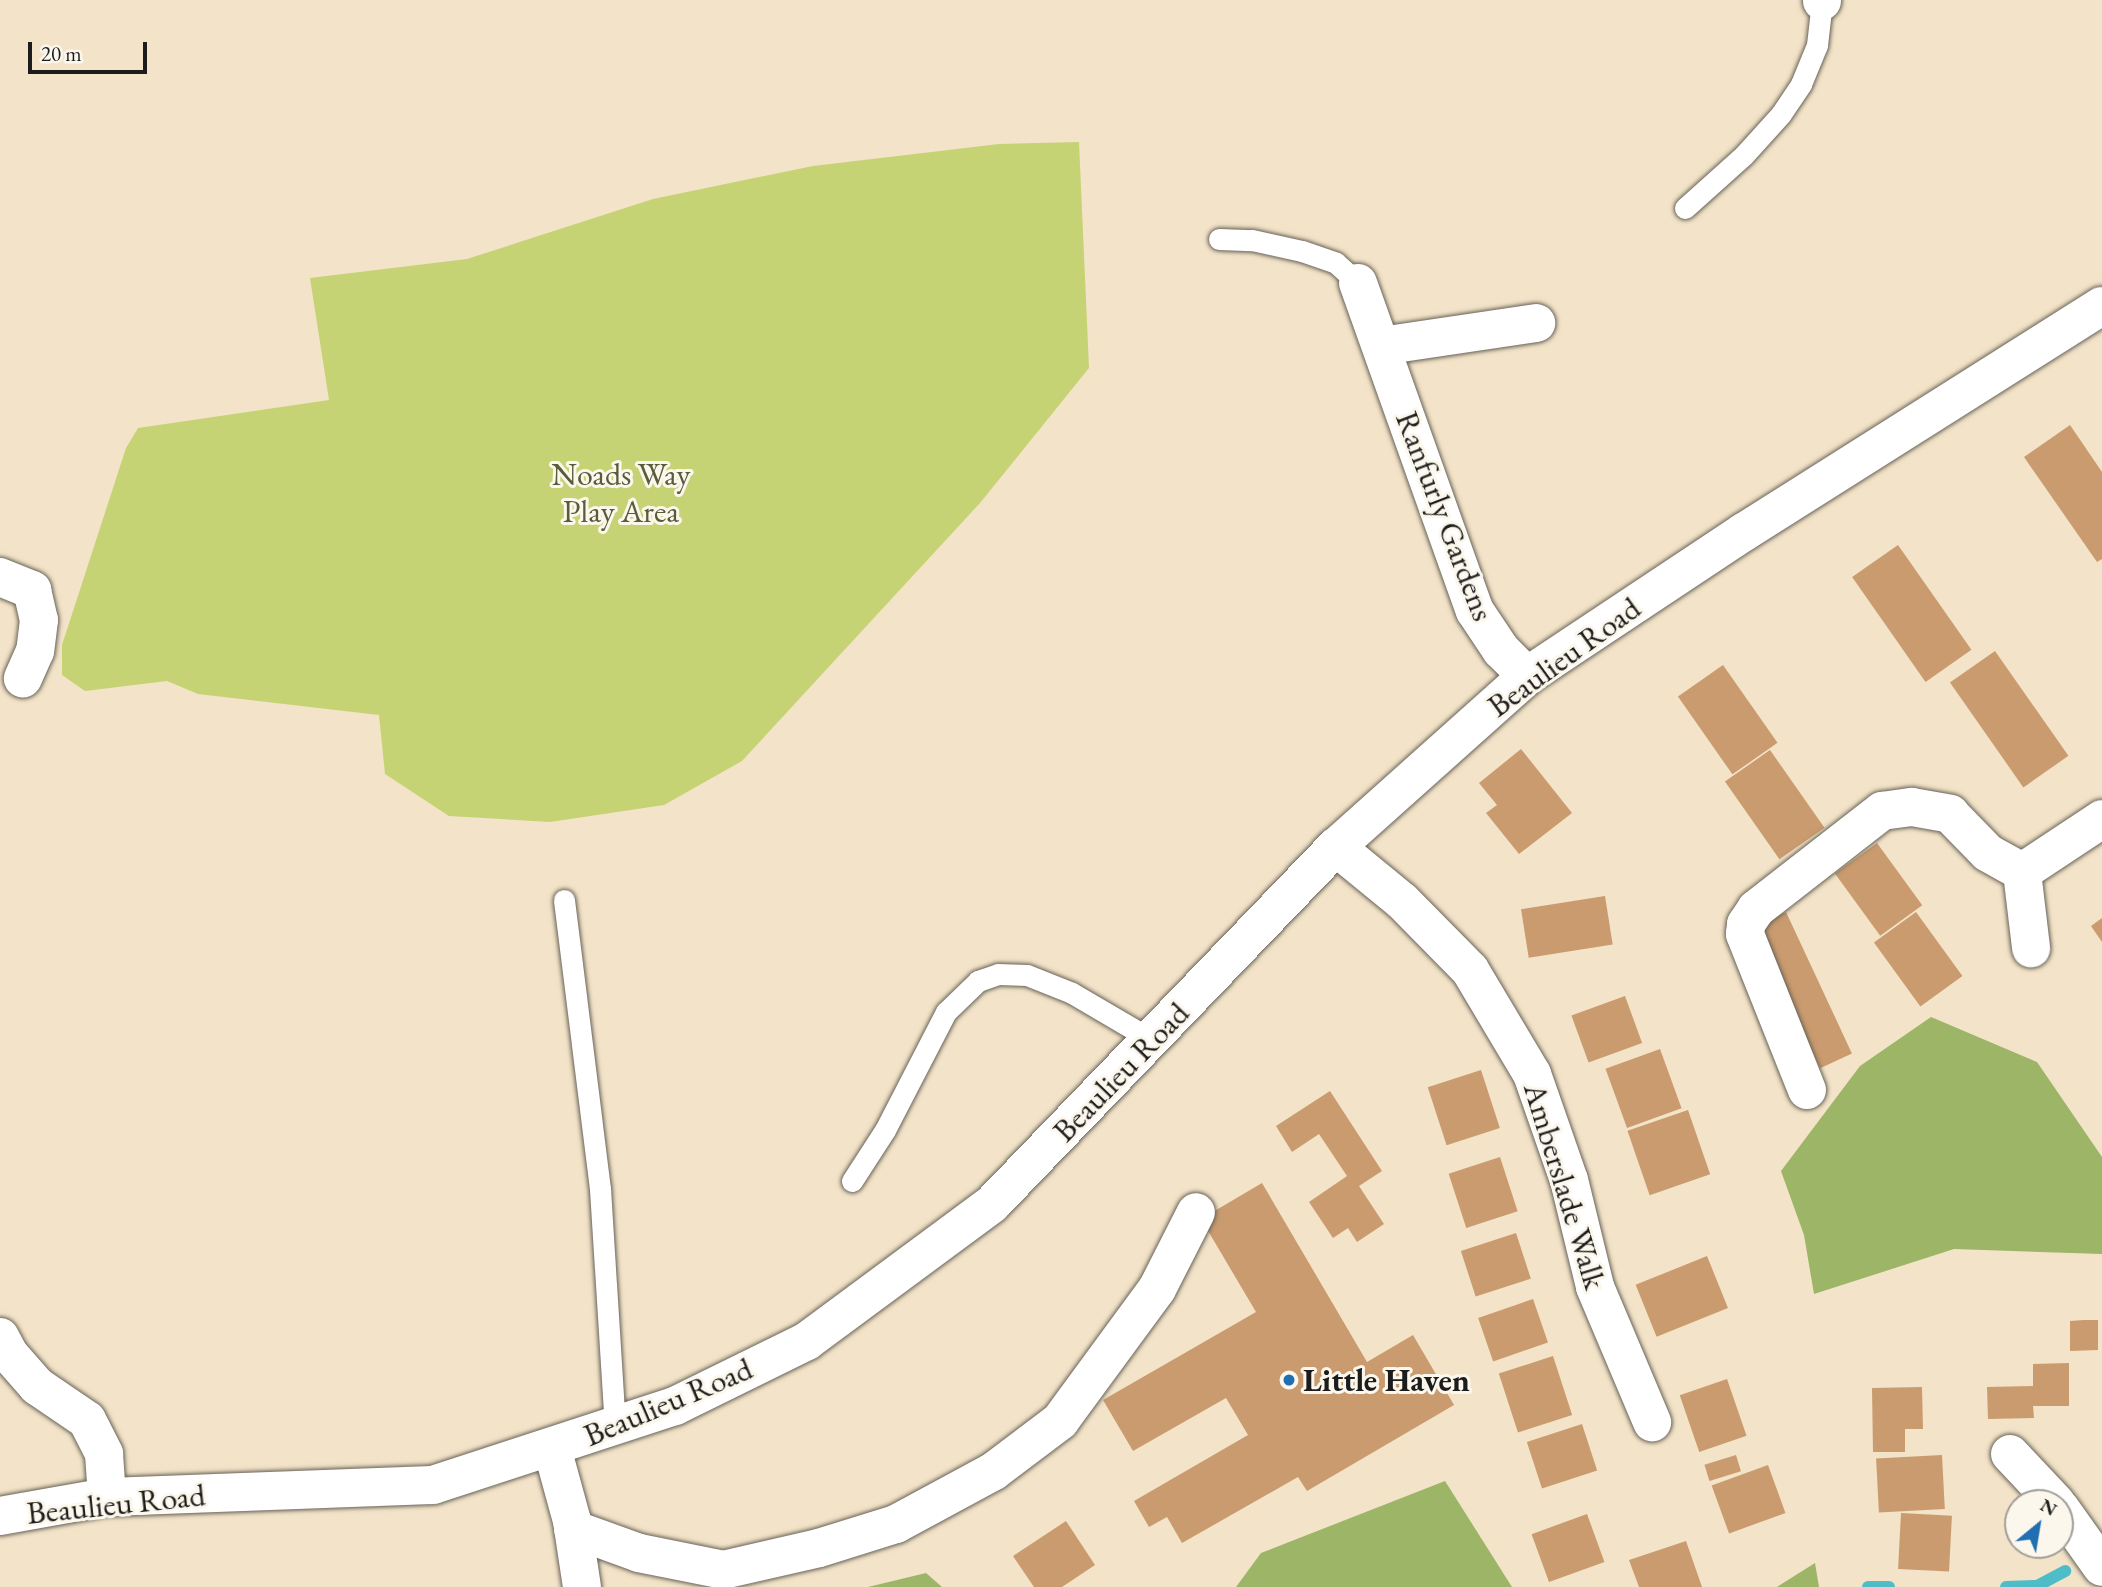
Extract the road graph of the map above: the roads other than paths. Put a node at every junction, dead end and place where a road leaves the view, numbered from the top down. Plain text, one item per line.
1 (1822, 1) edge
2 (1685, 208) dead end
3 (1219, 239) dead end
4 (1358, 284) joint
5 (2102, 306) edge
6 (1536, 323) dead end
7 (1381, 346) junction
8 (0, 577) edge
9 (1527, 676) junction
10 (23, 678) dead end
11 (2102, 819) edge
12 (1336, 847) junction
13 (2022, 872) junction
14 (564, 900) dead end
15 (2031, 948) dead end
16 (1152, 1040) junction
17 (1807, 1090) dead end
18 (852, 1181) dead end
19 (1196, 1212) dead end
20 (0, 1337) edge
21 (1652, 1422) dead end
22 (615, 1427) junction
23 (552, 1448) junction
24 (2010, 1454) dead end
25 (2043, 1489) edge
26 (107, 1497) junction
27 (0, 1516) edge
28 (2074, 1528) edge
29 (573, 1529) junction
30 (2102, 1567) edge
31 (582, 1587) edge

1 - 2 lane
3 - 4 lane
4 - 7 street, Ranfurly Gardens
5 - 9 street, Beaulieu Road
6 - 7 street
7 - 9 street, Ranfurly Gardens
8 - 10 street
9 - 12 street, Beaulieu Road
11 - 13 street
12 - 16 street, Beaulieu Road
12 - 21 street, Amberslade Walk
13 - 15 street
13 - 17 street
14 - 22 lane
16 - 18 lane
16 - 22 street, Beaulieu Road
19 - 29 street
20 - 26 street
22 - 23 street, Beaulieu Road
23 - 26 street, Beaulieu Road
23 - 29 street
24 - 25 street
26 - 27 street, Beaulieu Road
28 - 30 street
29 - 31 street

